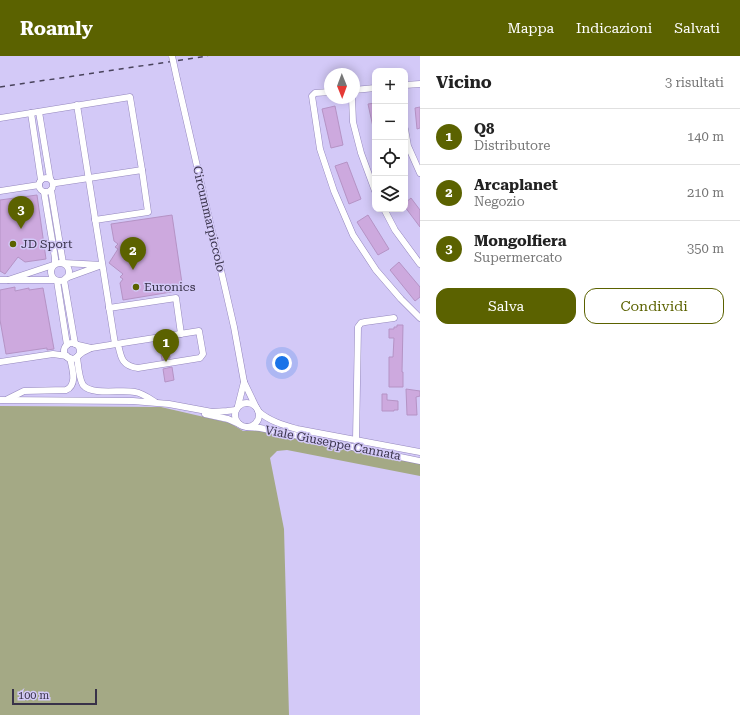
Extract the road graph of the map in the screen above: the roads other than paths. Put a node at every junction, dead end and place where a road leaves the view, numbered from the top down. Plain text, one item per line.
1 (172, 56) edge
2 (420, 84) edge
3 (408, 85) edge
4 (372, 88) edge
5 (360, 89) edge
6 (324, 92) edge
7 (352, 104) edge
8 (77, 106) junction
9 (39, 112) junction
10 (31, 113) junction
11 (0, 118) edge
12 (407, 140) edge
13 (142, 170) junction
14 (420, 173) edge
15 (89, 178) junction
16 (52, 181) junction
17 (40, 182) junction
18 (372, 183) edge
19 (52, 190) junction
20 (0, 191) edge
21 (44, 192) junction
22 (386, 212) edge
23 (95, 220) junction
24 (63, 263) junction
25 (54, 264) junction
26 (420, 264) edge
27 (102, 265) junction
28 (65, 279) junction
29 (0, 280) edge
30 (8, 280) junction
31 (56, 280) junction
32 (109, 308) junction
33 (394, 318) dead end
34 (420, 318) edge
35 (181, 334) junction
36 (77, 344) junction
37 (117, 344) junction
38 (66, 346) junction
39 (91, 348) junction
40 (53, 354) junction
41 (73, 357) junction
42 (0, 362) edge
43 (244, 382) junction
44 (38, 390) junction
45 (127, 391) junction
46 (2, 400) edge
47 (37, 400) junction
48 (128, 401) junction
49 (156, 403) junction
50 (169, 404) junction
51 (237, 408) junction
52 (257, 409) junction
53 (240, 424) junction
54 (246, 427) junction
55 (356, 440) junction
56 (420, 452) edge
57 (420, 461) edge

1 - 43 street, Circummarpiccolo, bridge
2 - 3 street
4 - 5 street
6 - 34 street
7 - 18 street
8 - 9 street
8 - 13 street
8 - 15 street
9 - 10 street
9 - 16 street
10 - 11 street
10 - 17 street
12 - 14 street
13 - 15 street
13 - 23 street
15 - 16 street
15 - 23 street
16 - 17 street
16 - 19 street
17 - 20 street
17 - 21 street
19 - 21 street
19 - 24 street
21 - 25 street
22 - 26 street
23 - 27 street
24 - 25 street
24 - 27 street
24 - 28 street
25 - 30 street
25 - 31 street
27 - 28 street
27 - 32 street
28 - 31 street
28 - 36 street
29 - 30 street
30 - 31 street
31 - 38 street
32 - 35 street
32 - 37 street
33 - 55 street
35 - 37 street
35 - 37 street
36 - 38 street
36 - 39 street
36 - 41 street
37 - 39 street
38 - 40 street
38 - 41 street
39 - 41 street
40 - 41 street
40 - 42 street
41 - 44 street
41 - 45 street
43 - 51 street, Circummarpiccolo
43 - 52 street, Circummarpiccolo
44 - 46 street
44 - 47 street
45 - 48 street
45 - 49 street
46 - 47 street
47 - 48 street
48 - 49 street
49 - 50 street
50 - 51 street
50 - 53 street
51 - 52 street
51 - 53 street
52 - 54 street
52 - 55 street, Viale Giuseppe Cannata
53 - 54 street
54 - 57 street, Viale Giuseppe Cannata
55 - 56 street, Viale Giuseppe Cannata

